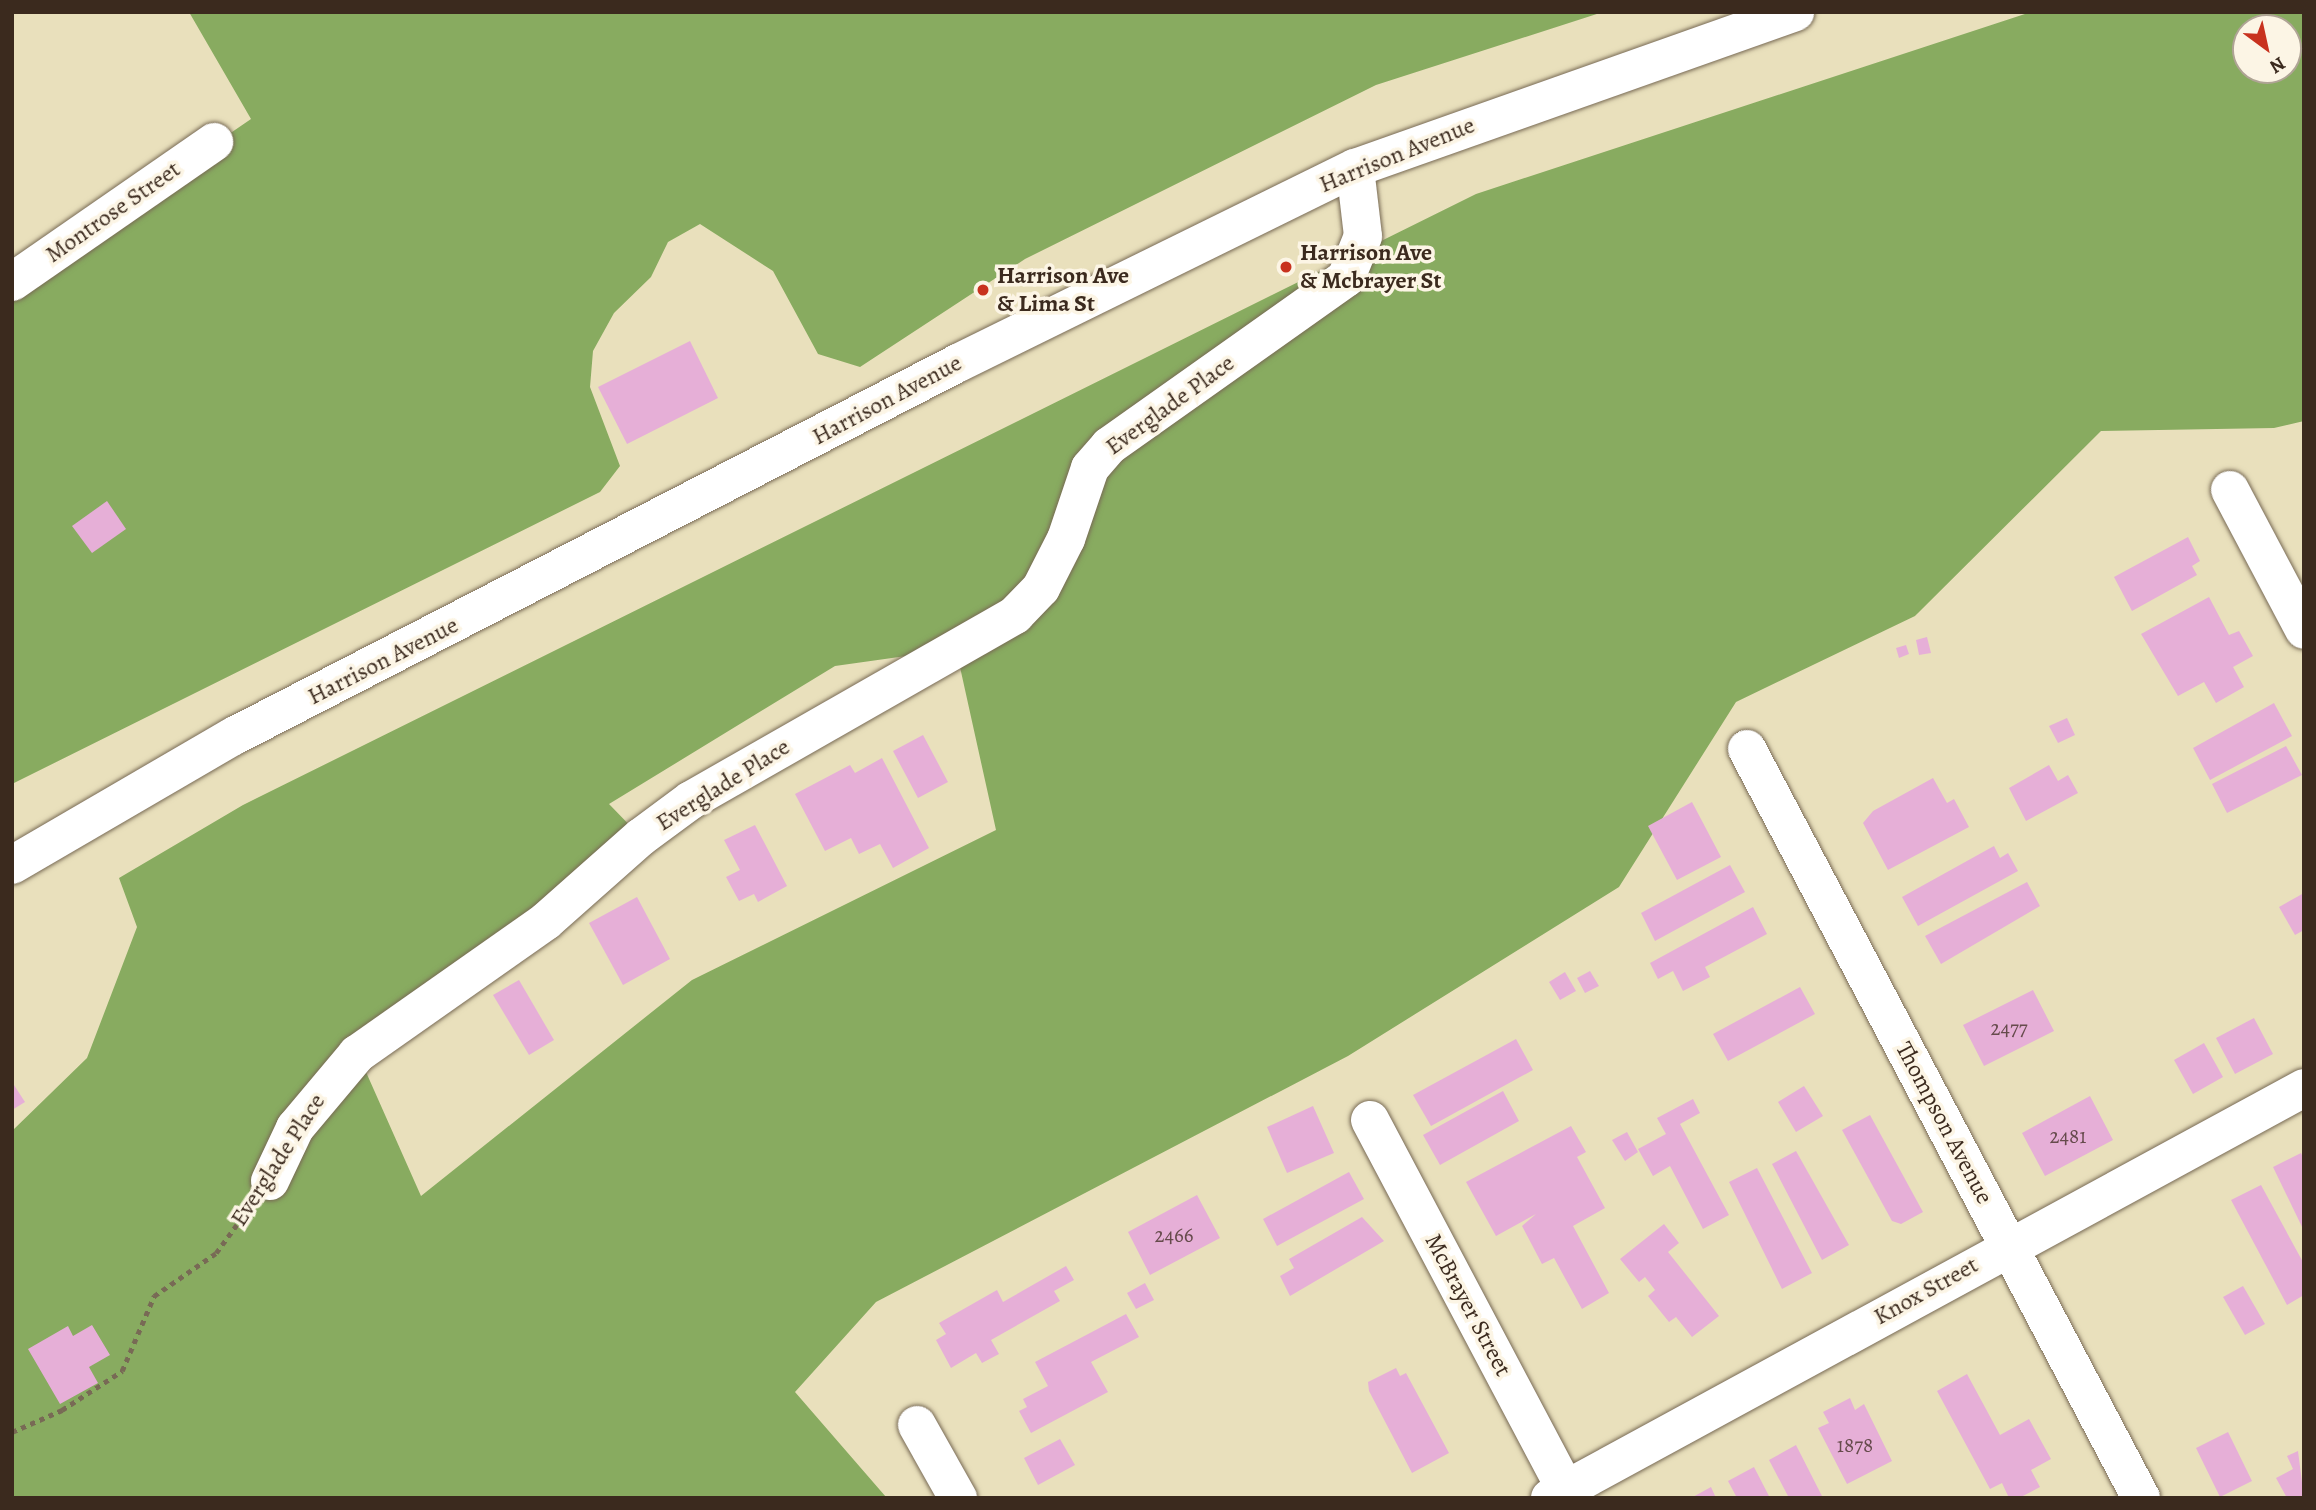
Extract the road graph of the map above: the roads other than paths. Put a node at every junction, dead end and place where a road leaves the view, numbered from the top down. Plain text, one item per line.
1 (1796, 12) edge
2 (214, 142) dead end
3 (1355, 167) junction
4 (12, 282) edge
5 (2230, 490) dead end
6 (2304, 630) edge
7 (1747, 749) dead end
8 (12, 865) edge
9 (2304, 1088) edge
10 (1370, 1120) dead end
11 (270, 1181) road end
12 (2008, 1245) junction
13 (917, 1425) dead end
14 (1558, 1494) edge
15 (958, 1498) edge
16 (2141, 1498) edge

1 - 3 street, Harrison Avenue
2 - 4 street, Montrose Street
3 - 8 street, Harrison Avenue
3 - 11 street, Everglade Place
5 - 6 street
7 - 12 street, Thompson Avenue
9 - 12 street, Knox Street
10 - 14 street, McBrayer Street
12 - 14 street, Knox Street
12 - 16 street, Thompson Avenue
13 - 15 street

